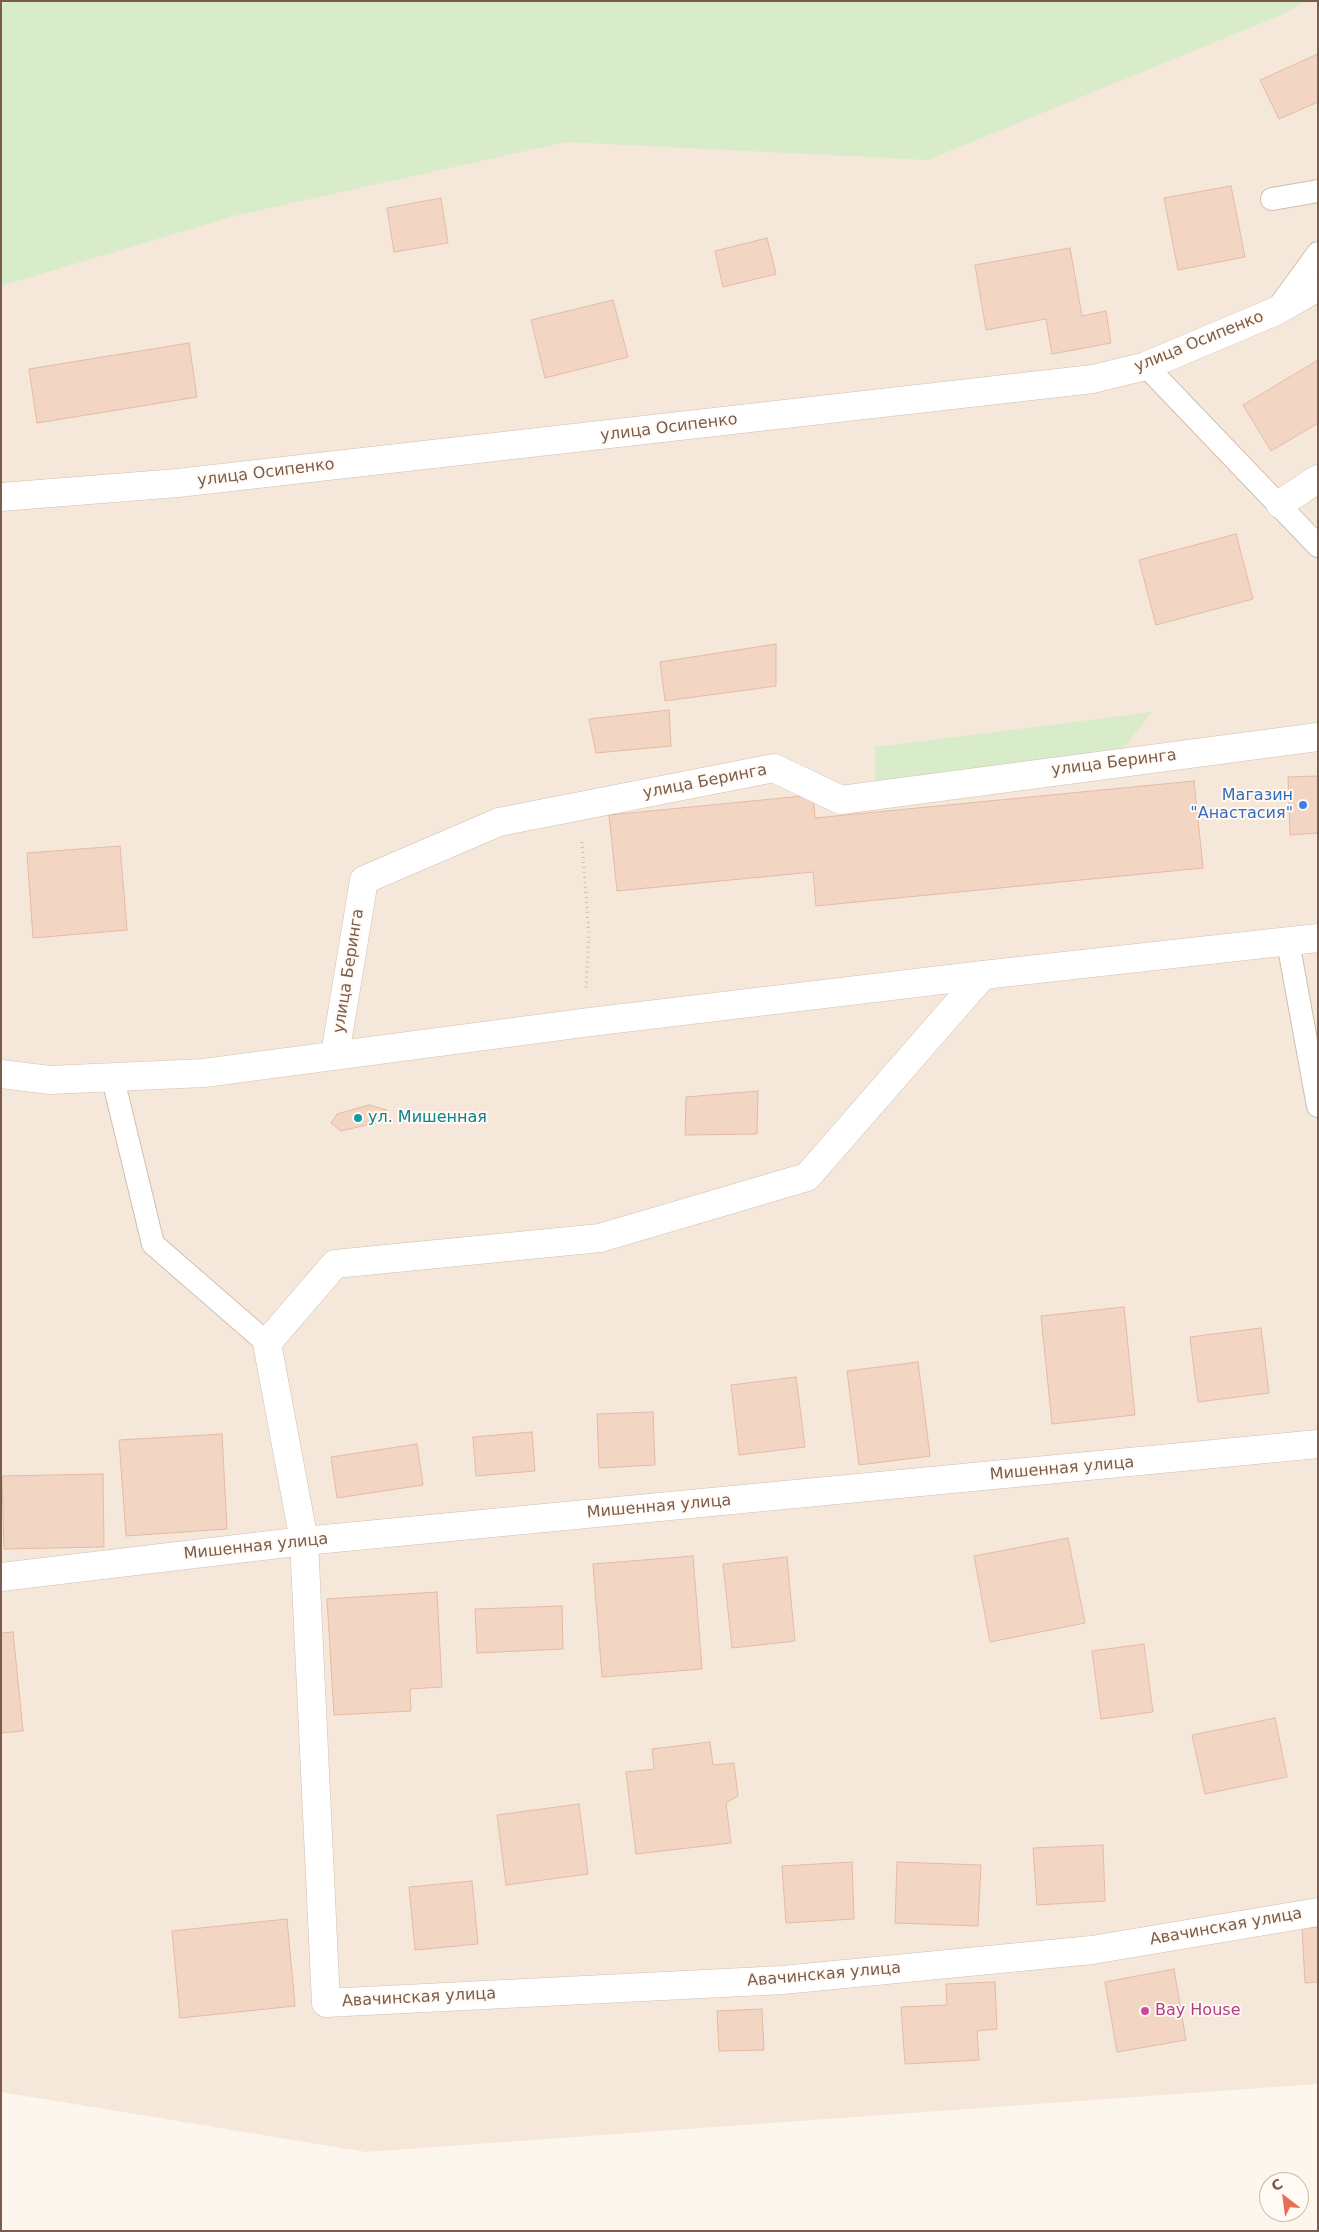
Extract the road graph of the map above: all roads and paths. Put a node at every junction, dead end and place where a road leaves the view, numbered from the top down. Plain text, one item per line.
1 (1318, 190) edge
2 (1272, 199) dead end
3 (1318, 253) edge
4 (1318, 287) edge
5 (1276, 311) junction
6 (1146, 366) junction
7 (1318, 479) edge
8 (1, 497) edge
9 (1280, 504) junction
10 (1318, 546) edge
11 (1318, 737) edge
12 (579, 806) junction
13 (1318, 938) edge
14 (1288, 942) junction
15 (983, 975) junction
16 (586, 988) dead end
17 (335, 1055) junction
18 (1, 1074) edge
19 (113, 1079) junction
20 (1318, 1106) edge
21 (267, 1343) junction
22 (1318, 1444) edge
23 (304, 1541) junction
24 (1, 1577) edge
25 (1318, 1912) edge

1 - 2 lane
3 - 5 lane
4 - 5 street, улица Осипенко
5 - 6 street, улица Осипенко
6 - 8 street, улица Осипенко
6 - 9 lane
7 - 9 street
9 - 10 lane
11 - 12 street, улица Беринга
12 - 16 path
12 - 17 street, улица Беринга
13 - 14 street, улица Беринга
14 - 15 street, улица Беринга
14 - 20 lane
15 - 17 street, улица Беринга
15 - 21 street
17 - 19 street, улица Беринга
18 - 19 street, улица Беринга
19 - 21 lane
21 - 23 street
22 - 23 street, Мишенная улица
23 - 24 street, Мишенная улица
23 - 25 street, Авачинская улица

